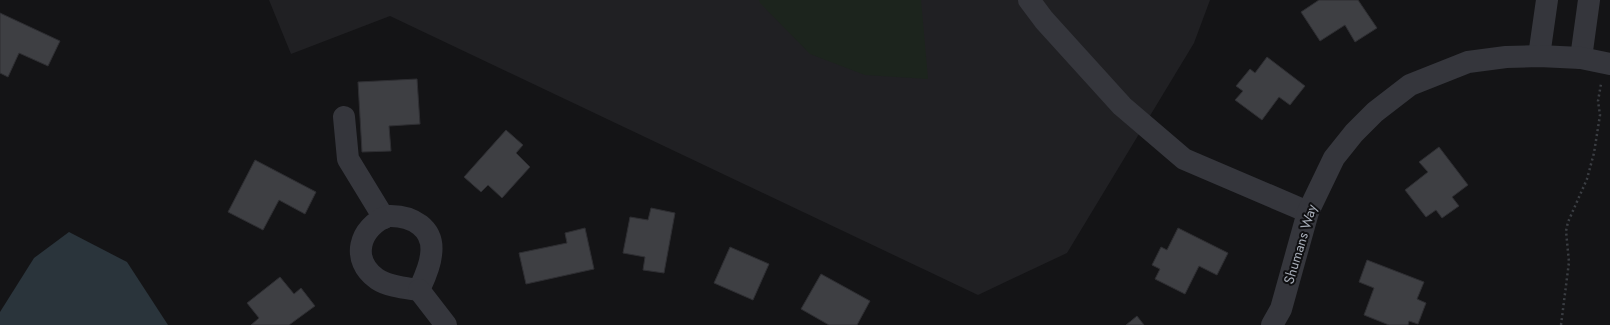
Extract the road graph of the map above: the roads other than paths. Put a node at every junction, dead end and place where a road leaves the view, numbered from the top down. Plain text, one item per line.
1 (1029, 0) edge
2 (1547, 0) edge
3 (1589, 0) edge
4 (1539, 56) junction
5 (1581, 58) junction
6 (1608, 64) edge
7 (344, 117) dead end
8 (1308, 212) junction
9 (384, 218) junction
10 (419, 290) junction
11 (446, 325) edge
12 (1272, 325) edge

1 - 8 street
2 - 4 street
3 - 5 street
4 - 5 street, Shumans Way
4 - 8 street, Shumans Way
5 - 6 street, Shumans Way
7 - 9 street
8 - 12 street, Shumans Way
9 - 10 street
9 - 10 street
10 - 11 street

